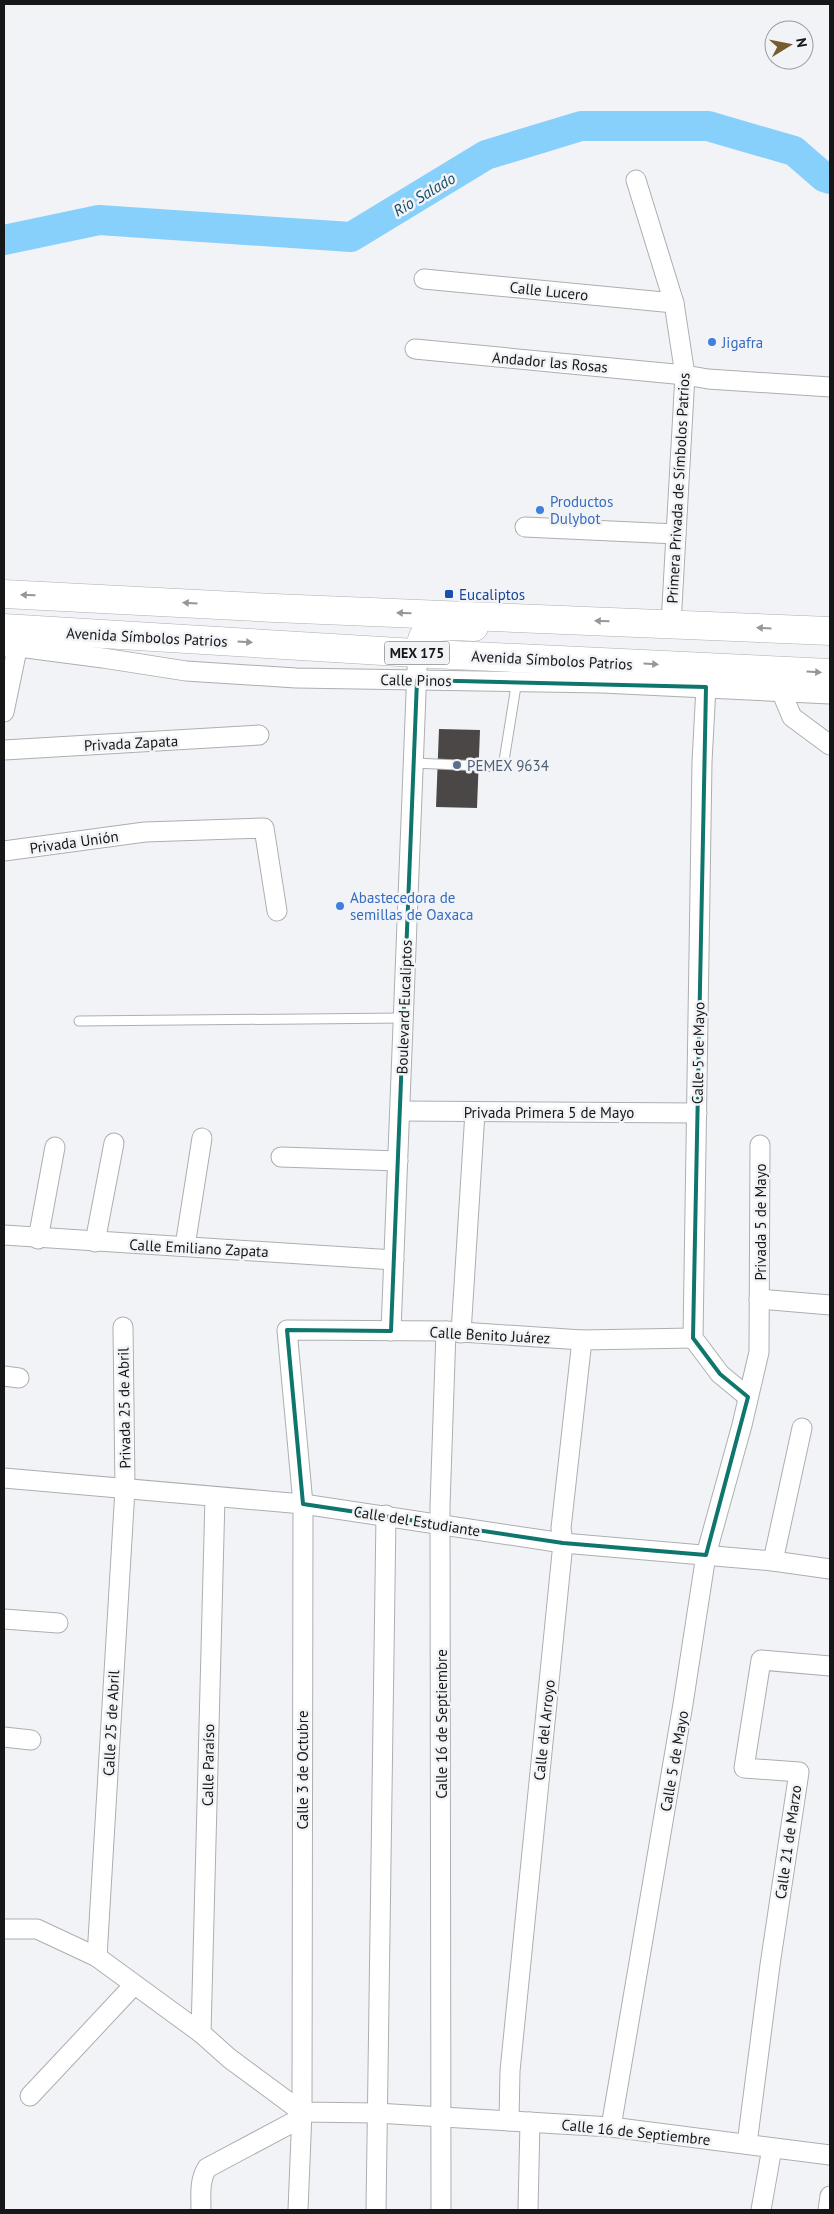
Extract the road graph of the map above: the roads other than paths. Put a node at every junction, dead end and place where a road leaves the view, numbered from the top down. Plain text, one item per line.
1 (636, 180) dead end
2 (424, 278) dead end
3 (674, 303) junction
4 (414, 349) dead end
5 (685, 374) junction
6 (830, 387) edge
7 (525, 527) dead end
8 (676, 534) junction
9 (4, 594) edge
10 (540, 618) junction
11 (671, 624) junction
12 (830, 631) edge
13 (12, 638) edge
14 (418, 653) junction
15 (518, 670) junction
16 (830, 673) edge
17 (417, 680) junction
18 (706, 687) junction
19 (781, 691) junction
20 (830, 694) edge
21 (4, 712) edge
22 (259, 735) dead end
23 (830, 745) edge
24 (4, 750) edge
25 (414, 763) junction
26 (4, 851) edge
27 (277, 911) dead end
28 (404, 1018) junction
29 (79, 1021) dead end
30 (400, 1111) junction
31 (475, 1112) junction
32 (697, 1113) junction
33 (202, 1138) dead end
34 (114, 1143) dead end
35 (760, 1145) dead end
36 (55, 1147) dead end
37 (281, 1157) dead end
38 (398, 1161) junction
39 (4, 1235) edge
40 (38, 1238) junction
41 (95, 1242) junction
42 (185, 1246) junction
43 (394, 1260) junction
44 (759, 1300) junction
45 (830, 1305) edge
46 (123, 1327) dead end
47 (286, 1330) joint
48 (392, 1331) junction
49 (453, 1332) junction
50 (693, 1338) junction
51 (582, 1340) junction
52 (748, 1397) junction
53 (802, 1428) dead end
54 (4, 1478) edge
55 (125, 1489) junction
56 (215, 1497) junction
57 (302, 1504) junction
58 (386, 1516) junction
59 (441, 1525) junction
60 (563, 1543) junction
61 (706, 1555) junction
62 (773, 1561) junction
63 (830, 1569) edge
64 (4, 1618) edge
65 (58, 1623) dead end
66 (830, 1666) edge
67 (4, 1737) edge
68 (31, 1740) dead end
69 (4, 1929) edge
70 (97, 1957) junction
71 (134, 1985) junction
72 (201, 2034) junction
73 (30, 2096) dead end
74 (376, 2113) junction
75 (301, 2115) junction
76 (442, 2116) junction
77 (509, 2121) junction
78 (530, 2122) junction
79 (611, 2128) junction
80 (747, 2144) junction
81 (772, 2148) junction
82 (830, 2155) edge
83 (830, 2196) edge
84 (201, 2210) edge
85 (298, 2210) edge
86 (376, 2210) edge
87 (441, 2210) edge
88 (528, 2210) edge
89 (761, 2210) edge
90 (828, 2210) edge

1 - 3 street, Primera Privada de Símbolos Patrios
2 - 3 street, Calle Lucero
3 - 5 street, Primera Privada de Símbolos Patrios
4 - 5 street, Andador las Rosas
5 - 6 street, Andador las Rosas
5 - 8 street, Primera Privada de Símbolos Patrios
7 - 8 street
8 - 11 street, Primera Privada de Símbolos Patrios
10 -> 9 main road
11 -> 10 main road
10 - 14 main road
12 -> 11 main road
13 -> 14 main road, Avenida Símbolos Patrios / MEX 175
13 - 17 street, Calle Pinos
13 - 21 street
14 - 15 main road, Avenida Símbolos Patrios / MEX 175
14 - 17 street, Boulevard Eucaliptos
15 -> 16 main road, Avenida Símbolos Patrios / MEX 175
15 - 17 street, Calle Pinos
15 - 18 street, Calle Pinos
15 - 25 lane
17 - 25 street, Boulevard Eucaliptos
18 - 19 street, Calle Pinos
18 - 32 street, Calle 5 de Mayo
19 - 20 street, Calle Pinos
19 - 23 street
22 - 24 street, Privada Zapata
25 - 28 street, Boulevard Eucaliptos
26 - 27 street, Privada Unión
28 - 29 lane
28 - 30 street, Boulevard Eucaliptos
30 - 31 street, Privada Primera 5 de Mayo
30 - 38 street, Boulevard Eucaliptos
31 - 32 street, Privada Primera 5 de Mayo
31 - 49 street, Calle 16 de Septiembre
32 - 50 street, Calle 5 de Mayo
33 - 42 street
34 - 41 street
35 - 44 street, Privada 5 de Mayo
36 - 40 street
37 - 38 street
38 - 43 street, Boulevard Eucaliptos
39 - 40 street, Calle Emiliano Zapata
40 - 41 street, Calle Emiliano Zapata
41 - 42 street, Calle Emiliano Zapata
42 - 43 street, Calle Emiliano Zapata
43 - 48 street, Boulevard Eucaliptos
44 - 45 street
44 - 52 street, Calle 5 de Mayo
46 - 55 street, Privada 25 de Abril
47 - 48 street, Calle Benito Juárez
47 - 57 street, Calle 3 de Octubre
48 - 49 street, Calle Benito Juárez
49 - 51 street, Calle Benito Juárez
49 - 59 street, Calle 16 de Septiembre
50 - 51 street, Calle Benito Juárez
50 - 52 street
51 - 60 street, Calle del Arroyo
52 - 61 street, Calle 5 de Mayo
53 - 62 street
54 - 55 street, Calle del Estudiante
55 - 56 street, Calle del Estudiante
55 - 70 street, Calle 25 de Abril
56 - 57 street, Calle del Estudiante
56 - 72 street, Calle Paraíso
57 - 58 street, Calle del Estudiante
57 - 75 street, Calle 3 de Octubre
58 - 59 street, Calle del Estudiante
58 - 74 street
59 - 60 street, Calle del Estudiante
59 - 76 street, Calle 16 de Septiembre
60 - 61 street, Calle del Estudiante
60 - 77 street, Calle del Arroyo
61 - 62 street, Calle del Estudiante
61 - 79 street, Calle 5 de Mayo
62 - 63 street, Calle del Estudiante
64 - 65 street
66 - 80 street, Calle 21 de Marzo
67 - 68 street
69 - 70 street
70 - 71 street
71 - 72 street
71 - 73 street
72 - 75 street
74 - 75 street, Calle 16 de Septiembre
74 - 76 street, Calle 16 de Septiembre
74 - 86 street
75 - 84 street
75 - 85 street, Calle 3 de Octubre
76 - 77 street, Calle 16 de Septiembre
76 - 87 street
77 - 78 street, Calle 16 de Septiembre
78 - 79 street, Calle 16 de Septiembre
78 - 88 street
79 - 80 street, Calle 16 de Septiembre
80 - 81 street, Calle 16 de Septiembre
81 - 82 street, Calle 16 de Septiembre
81 - 89 street
83 - 90 street

